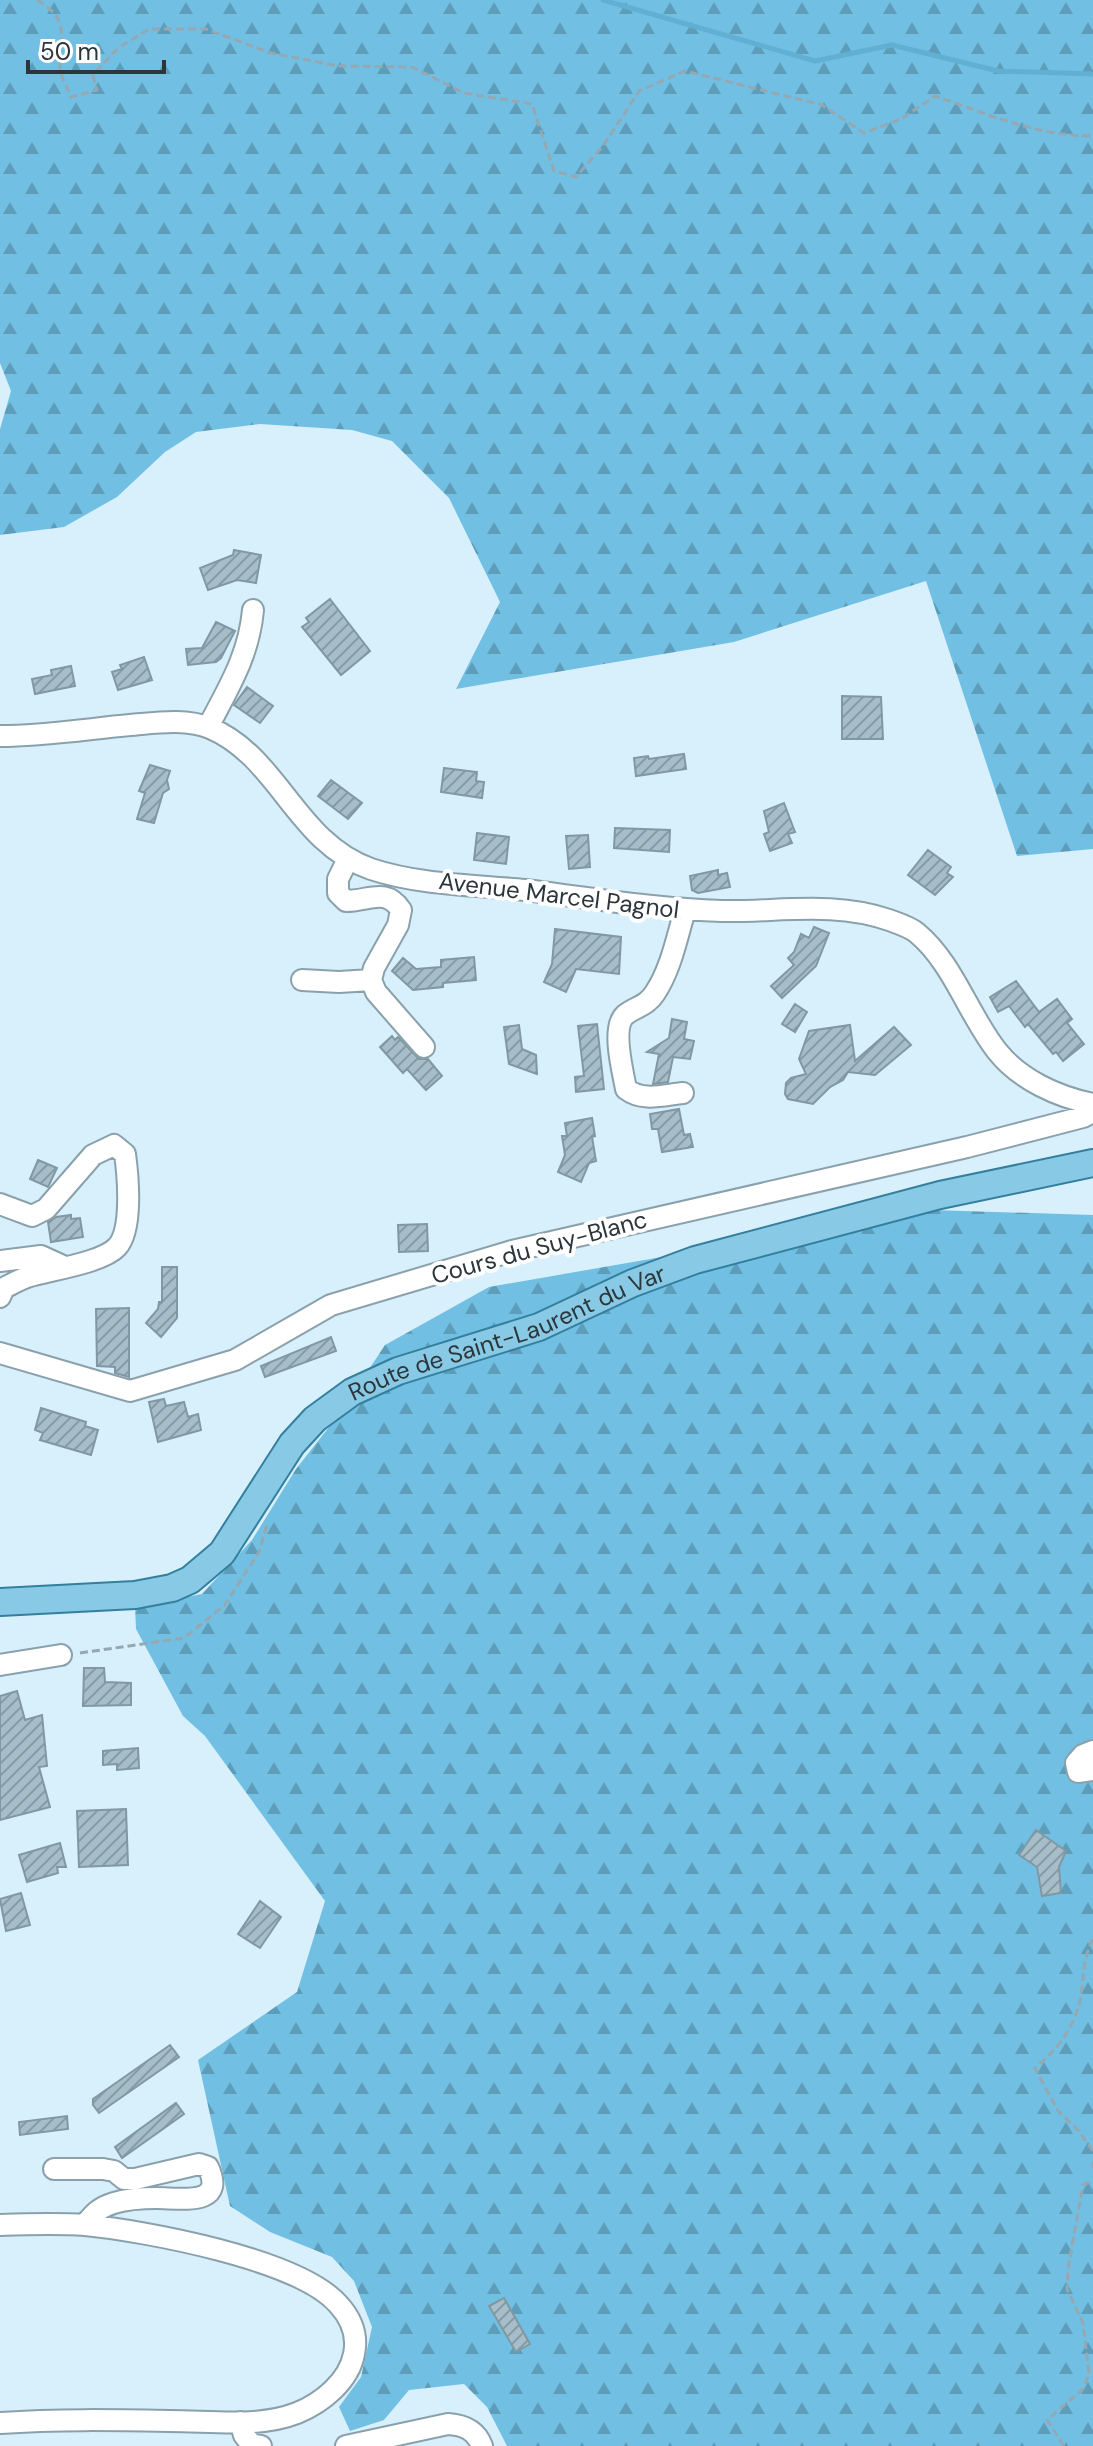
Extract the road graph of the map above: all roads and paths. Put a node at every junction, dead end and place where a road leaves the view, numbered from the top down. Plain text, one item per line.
1 (37, 0) edge
2 (1093, 136) edge
3 (253, 610) dead end
4 (208, 727) junction
5 (0, 736) edge
6 (348, 859) junction
7 (685, 910) junction
8 (302, 980) dead end
9 (371, 980) junction
10 (424, 1047) dead end
11 (683, 1093) dead end
12 (1093, 1104) edge
13 (1093, 1112) edge
14 (1093, 1163) edge
15 (0, 1204) edge
16 (0, 1261) edge
17 (65, 1267) junction
18 (0, 1297) edge
19 (0, 1353) edge
20 (0, 1602) edge
21 (61, 1655) dead end
22 (0, 1665) edge
23 (1093, 1751) edge
24 (1093, 1770) edge
25 (1093, 1939) edge
26 (1093, 2151) edge
27 (1093, 2162) edge
28 (1093, 2168) edge
29 (54, 2169) dead end
30 (1093, 2181) edge
31 (0, 2225) edge
32 (85, 2225) junction
33 (240, 2422) junction
34 (0, 2423) edge
35 (261, 2446) edge
36 (346, 2446) edge
37 (482, 2446) edge
38 (1064, 2446) edge

1 - 2 path
3 - 4 street
4 - 5 street, Avenue Marcel Pagnol
4 - 6 street, Avenue Marcel Pagnol
6 - 7 street, Avenue Marcel Pagnol
6 - 9 street
7 - 11 street
7 - 12 street, Avenue Marcel Pagnol
8 - 9 street
9 - 10 street
13 - 19 street, Cours du Suy-Blanc
14 - 20 main road, Route de Saint-Laurent du Var
15 - 17 street
16 - 17 street
17 - 18 street
21 - 22 street
23 - 24 street
25 - 26 path
27 - 28 path
29 - 32 street
30 - 38 path
31 - 32 street
32 - 33 street
33 - 34 street
33 - 35 street
36 - 37 street

